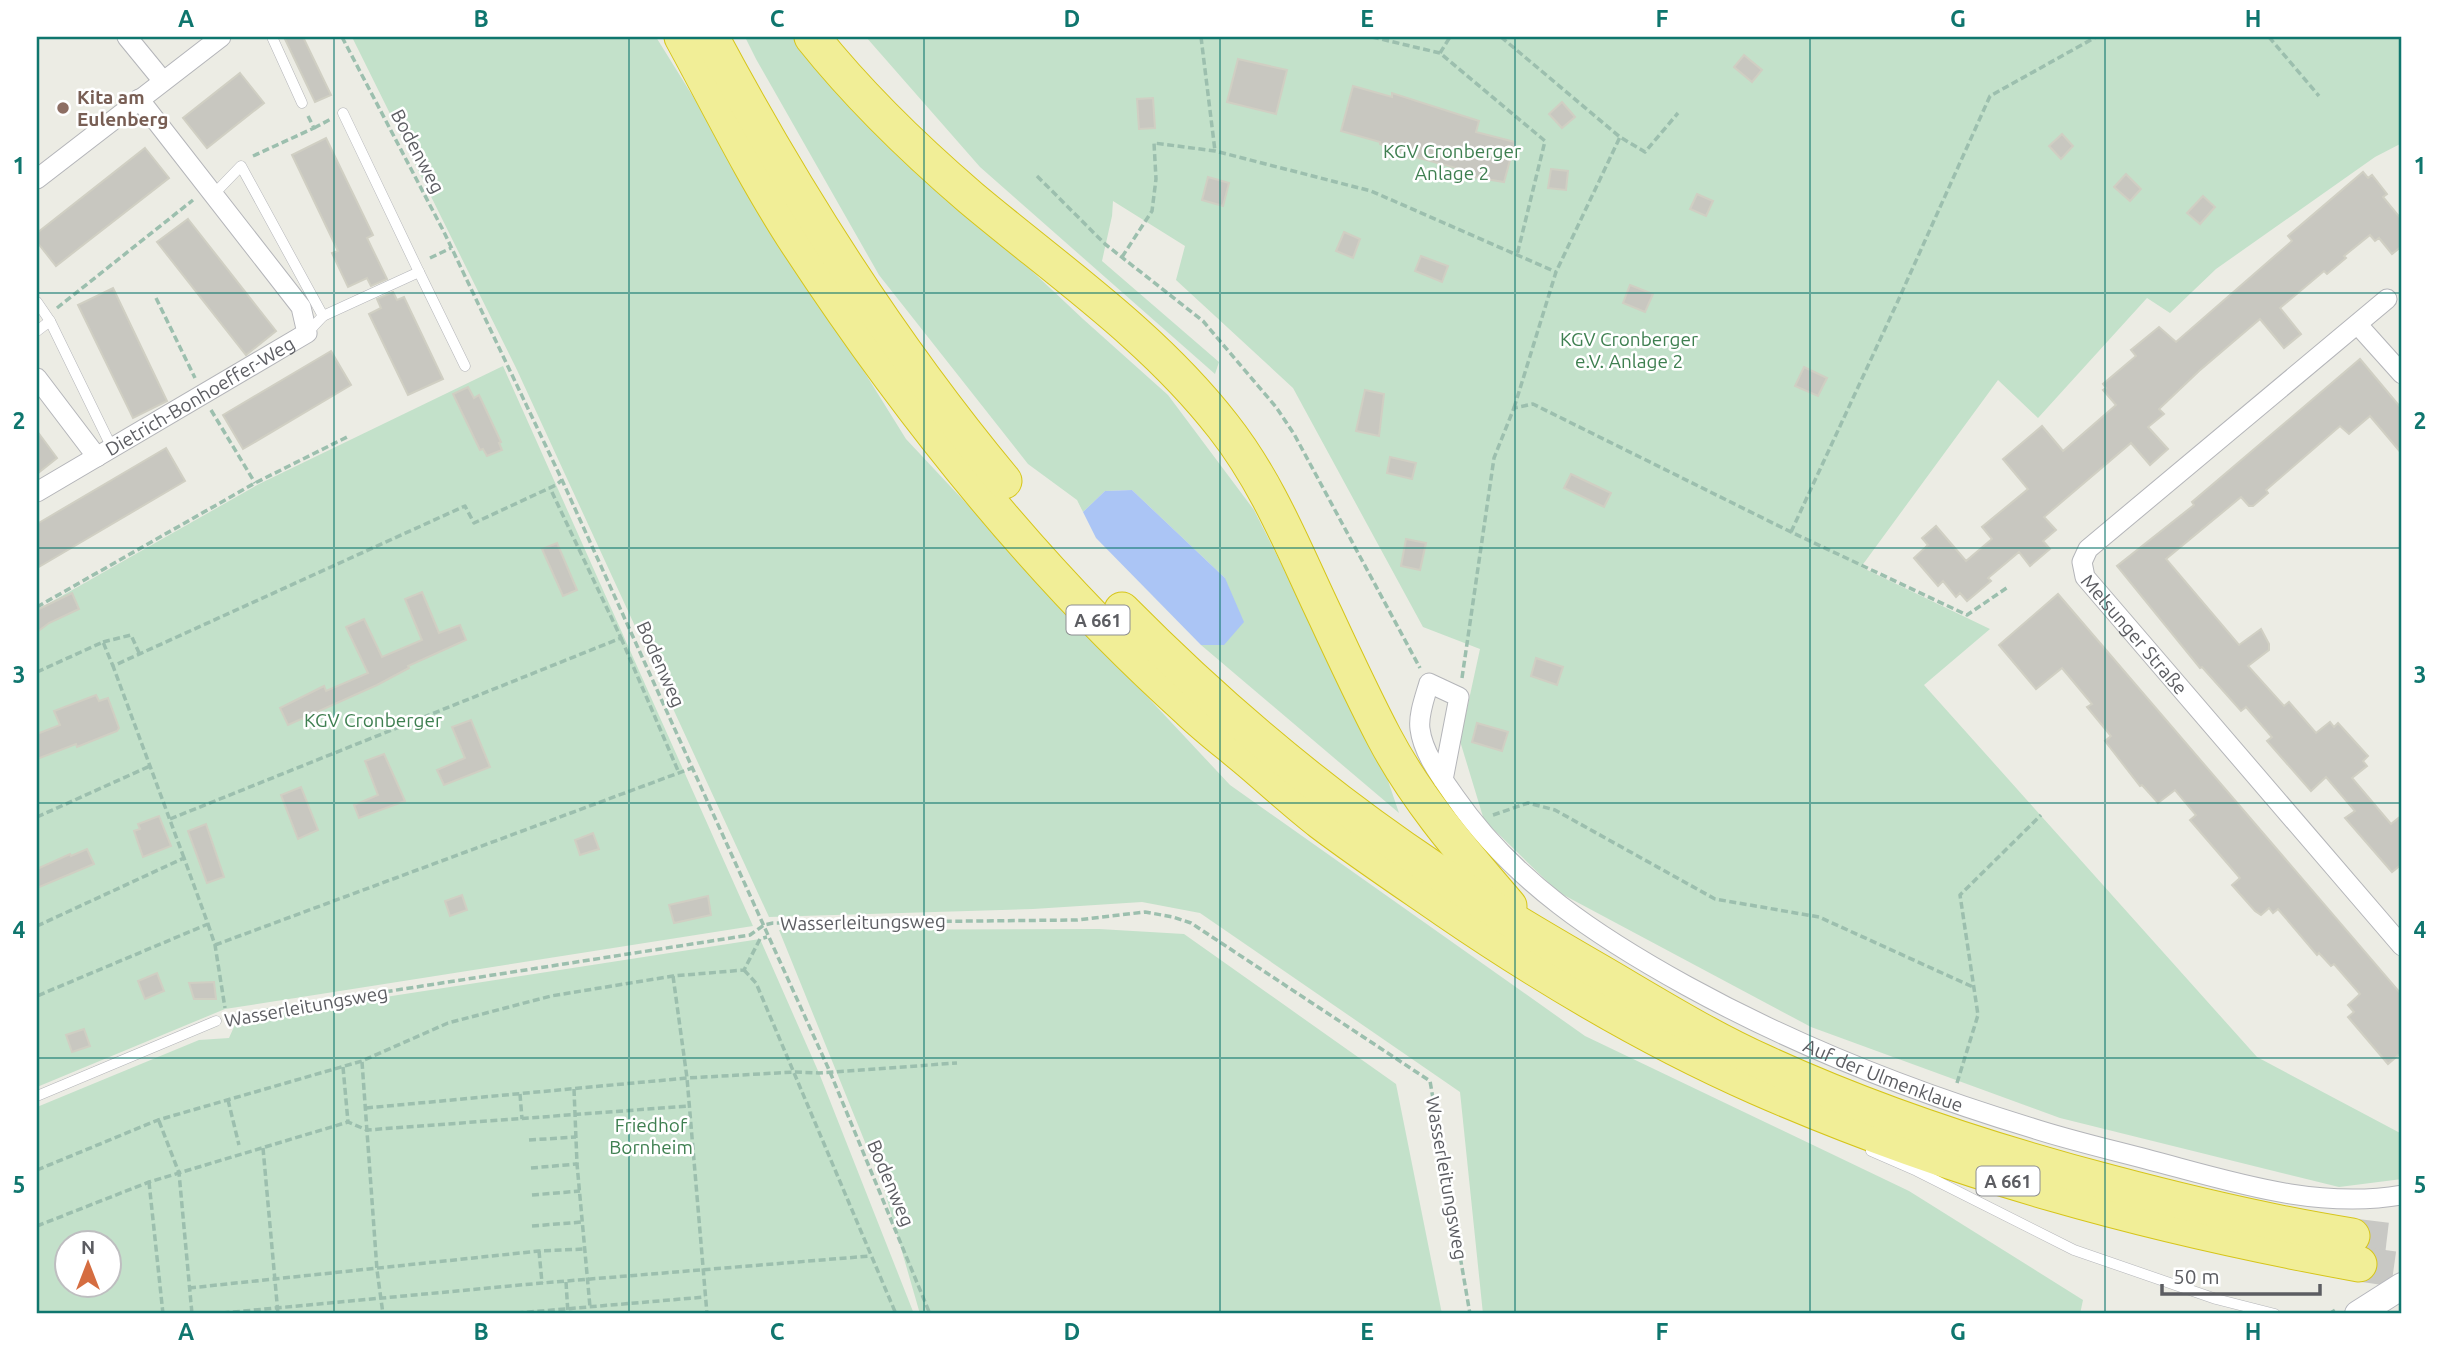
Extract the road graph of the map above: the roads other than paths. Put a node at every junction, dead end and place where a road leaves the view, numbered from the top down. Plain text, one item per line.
1 (127, 37) edge
2 (221, 37) edge
3 (272, 37) edge
4 (682, 37) edge
5 (712, 37) edge
6 (812, 37) edge
7 (163, 81) junction
8 (139, 99) junction
9 (302, 103) road end
10 (343, 113) dead end
11 (37, 179) edge
12 (211, 191) junction
13 (419, 272) junction
14 (2387, 299) dead end
15 (37, 302) edge
16 (323, 316) junction
17 (48, 318) junction
18 (2358, 325) junction
19 (37, 331) edge
20 (307, 333) junction
21 (465, 366) dead end
22 (2402, 374) edge
23 (37, 378) edge
24 (104, 453) junction
25 (37, 492) edge
26 (1443, 780) junction
27 (1531, 932) junction
28 (2402, 946) edge
29 (221, 1019) road end
30 (37, 1096) edge
31 (1859, 1137) junction
32 (2402, 1195) edge
33 (2395, 1290) edge
34 (2275, 1314) edge
35 (2358, 1314) edge

1 - 7 street
2 - 7 street
3 - 9 lane
4 - 31 highway, A 661
5 - 27 highway, A 661
6 - 27 highway
7 - 8 street
8 - 11 street
8 - 12 street, Dietrich-Bonhoeffer-Weg
10 - 13 lane
12 - 16 lane
12 - 20 street, Dietrich-Bonhoeffer-Weg
13 - 16 lane
13 - 21 lane
14 - 18 street, Melsunger Straße
15 - 17 lane
16 - 20 lane
17 - 19 lane
17 - 24 lane
18 - 22 street
18 - 28 street, Melsunger Straße
20 - 24 street, Dietrich-Bonhoeffer-Weg
23 - 24 street, Dietrich-Bonhoeffer-Weg
24 - 25 street, Dietrich-Bonhoeffer-Weg
26 - 26 street, Auf der Ulmenklaue
26 - 32 street, Auf der Ulmenklaue
27 - 31 highway, A 661
29 - 30 lane, Wasserleitungsweg
31 - 34 lane
33 - 35 main road

